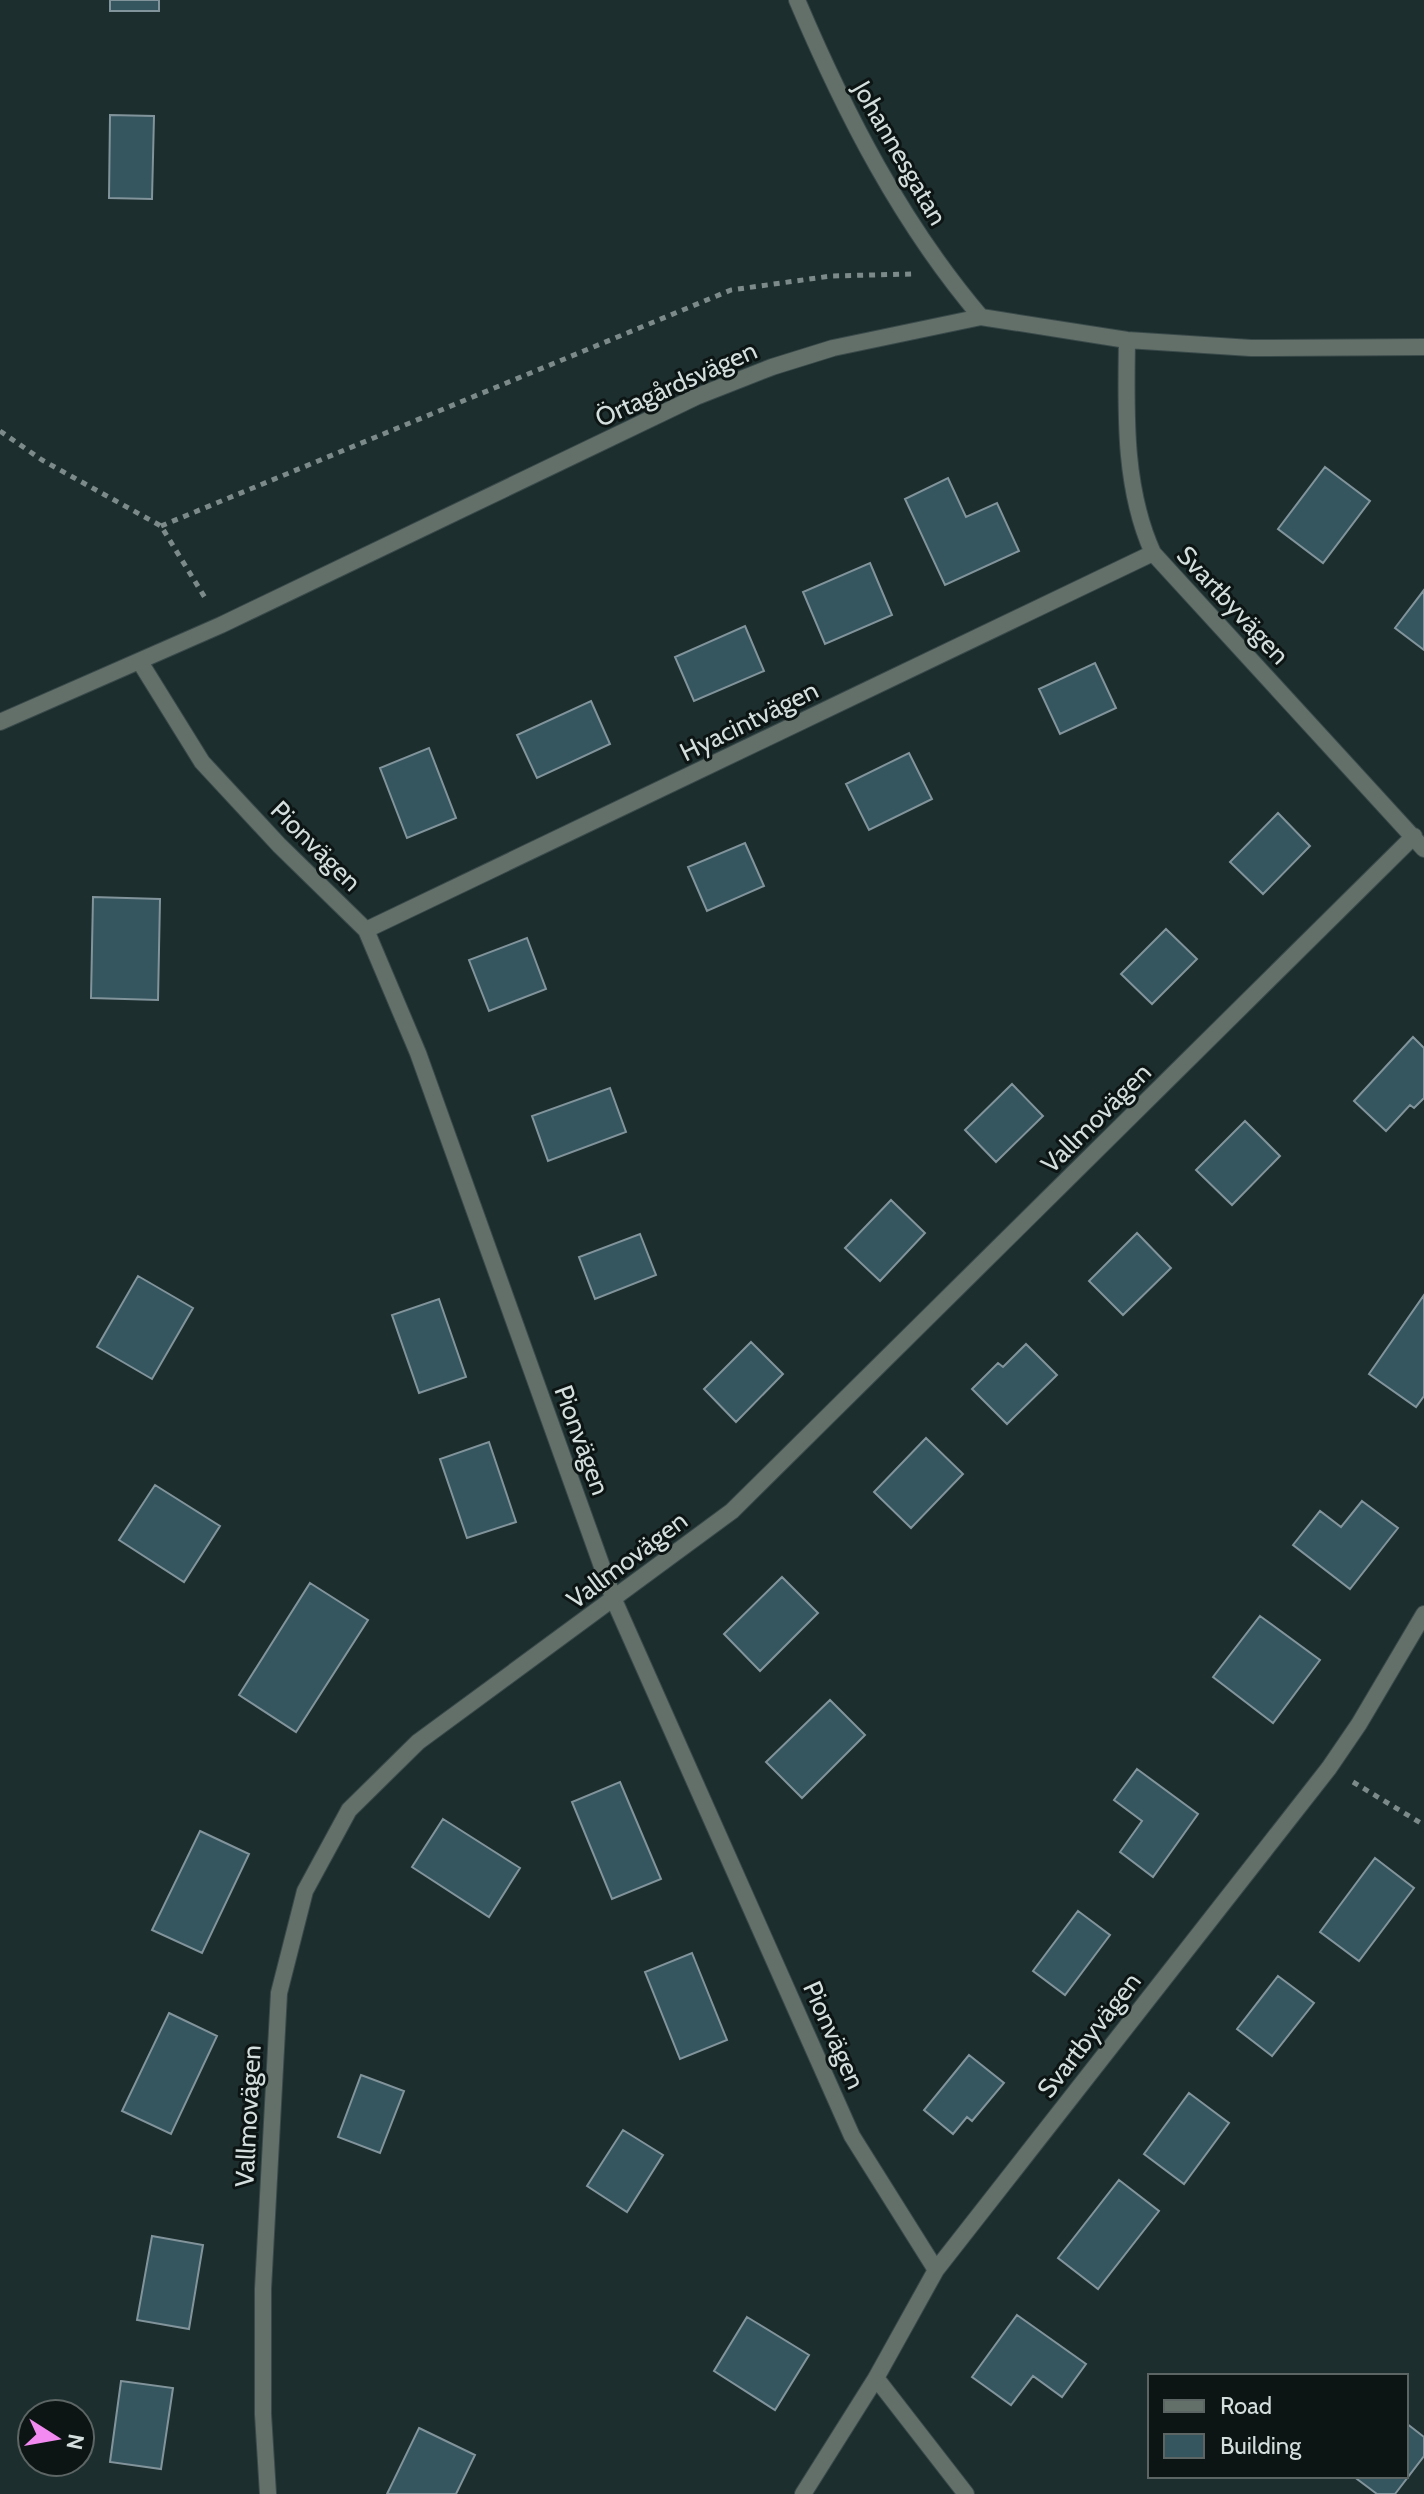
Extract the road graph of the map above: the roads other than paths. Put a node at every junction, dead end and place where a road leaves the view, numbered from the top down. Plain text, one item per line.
1 (797, 0) edge
2 (981, 317) junction
3 (1127, 340) junction
4 (1424, 347) edge
5 (1153, 553) junction
6 (140, 662) junction
7 (0, 722) edge
8 (1419, 842) edge
9 (366, 930) junction
10 (614, 1600) junction
11 (1424, 1614) edge
12 (936, 2270) junction
13 (876, 2378) junction
14 (268, 2494) edge
15 (803, 2494) edge
16 (966, 2494) edge

1 - 2 street, Johannesgatan
2 - 3 street, Örtagårdsvägen
2 - 6 street, Örtagårdsvägen
3 - 4 street, Örtagårdsvägen
3 - 5 street, Svartbyvägen
5 - 8 street, Svartbyvägen
5 - 9 street, Hyacintvägen
6 - 7 street, Örtagårdsvägen
6 - 9 street, Pionvägen
8 - 10 street, Vallmovägen
9 - 10 street, Pionvägen
10 - 12 street, Pionvägen
10 - 14 street, Vallmovägen
11 - 12 street, Svartbyvägen
12 - 13 street, Svartbyvägen
13 - 15 street, Svartbyvägen
13 - 16 street

